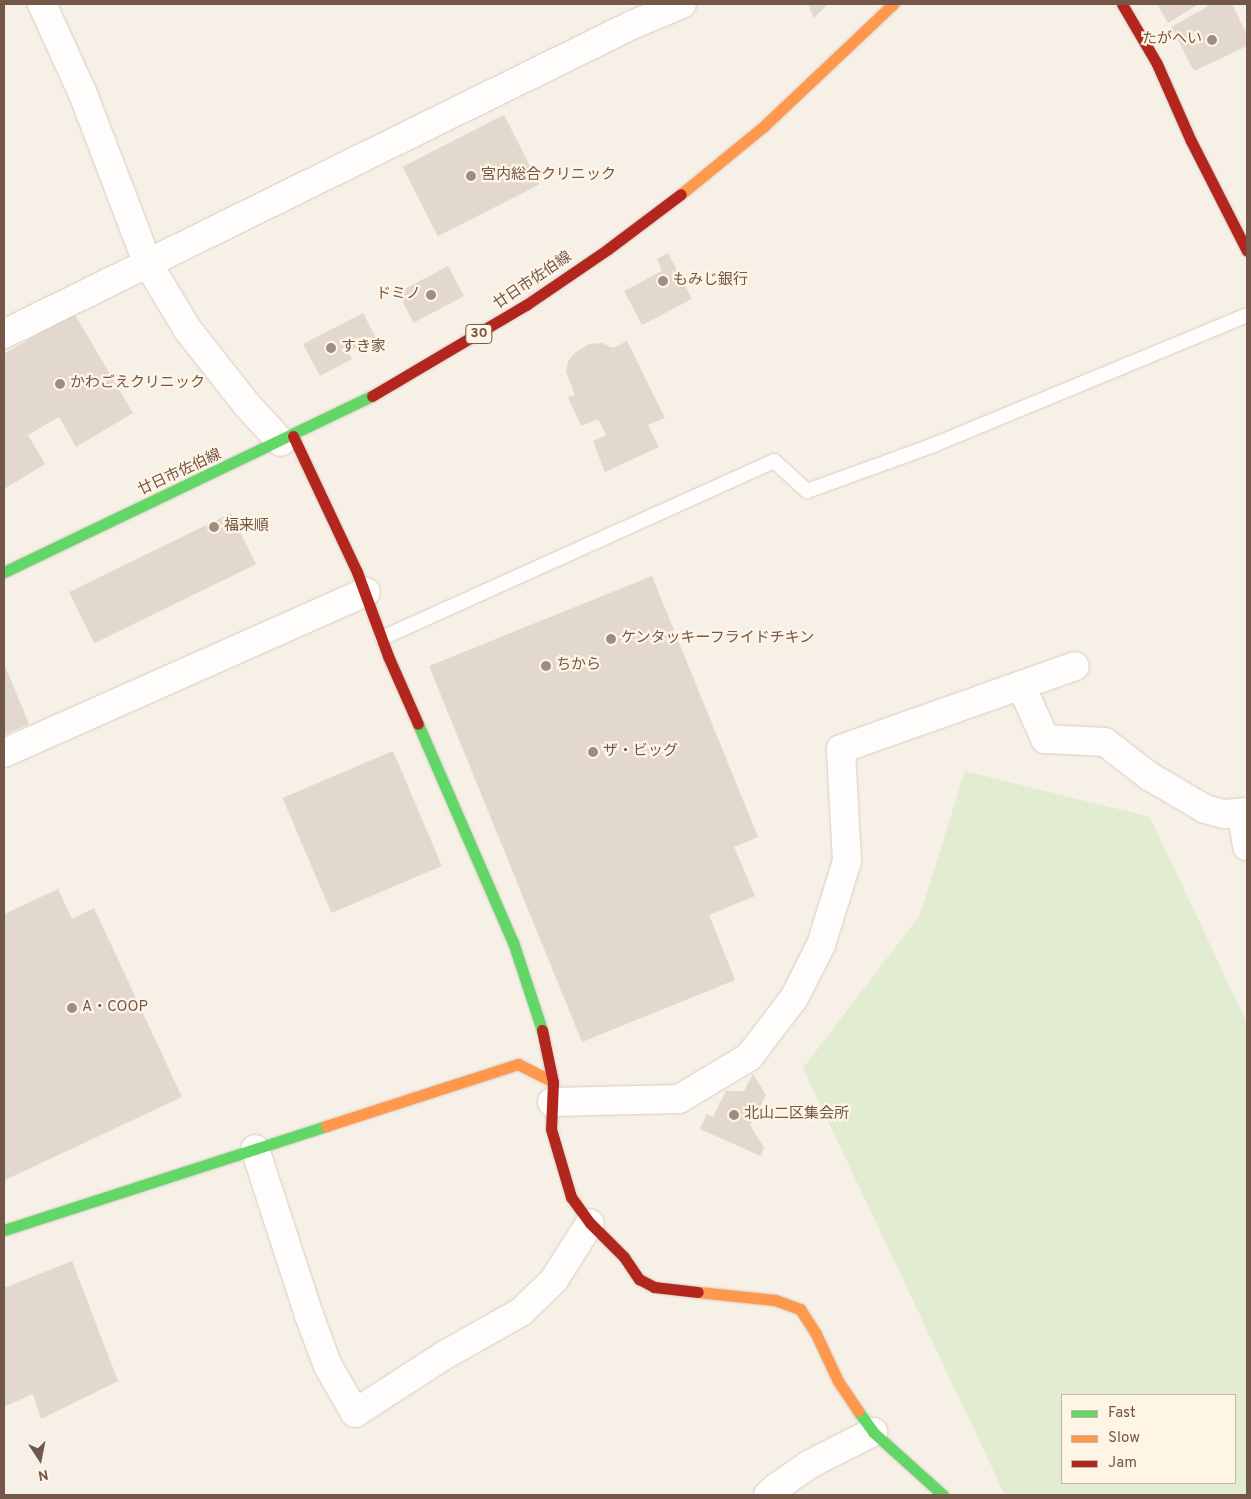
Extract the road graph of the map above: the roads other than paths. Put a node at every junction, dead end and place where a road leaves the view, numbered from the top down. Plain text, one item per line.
1 (42, 4) edge
2 (682, 4) edge
3 (893, 4) edge
4 (1122, 4) edge
5 (628, 15) edge
6 (1247, 251) edge
7 (147, 262) junction
8 (1247, 315) edge
9 (4, 334) edge
10 (287, 439) junction
11 (4, 572) edge
12 (366, 592) junction
13 (382, 638) junction
14 (1075, 666) dead end
15 (1022, 685) junction
16 (4, 754) edge
17 (1245, 813) edge
18 (1247, 847) edge
19 (552, 1092) junction
20 (255, 1149) junction
21 (590, 1223) junction
22 (4, 1230) edge
23 (873, 1432) junction
24 (768, 1495) edge
25 (943, 1495) edge

1 - 7 street
2 - 5 street
3 - 10 street, 廿日市佐伯線 / 30
4 - 6 street
5 - 7 street
7 - 9 street
7 - 10 street
8 - 13 lane
10 - 11 street, 廿日市佐伯線 / 30
10 - 12 street
12 - 13 street
12 - 16 street
13 - 19 street
14 - 15 street
15 - 17 street
15 - 19 street
17 - 18 street
19 - 20 street
19 - 21 street
20 - 21 street
20 - 22 street
21 - 23 street
23 - 24 street
23 - 25 street

